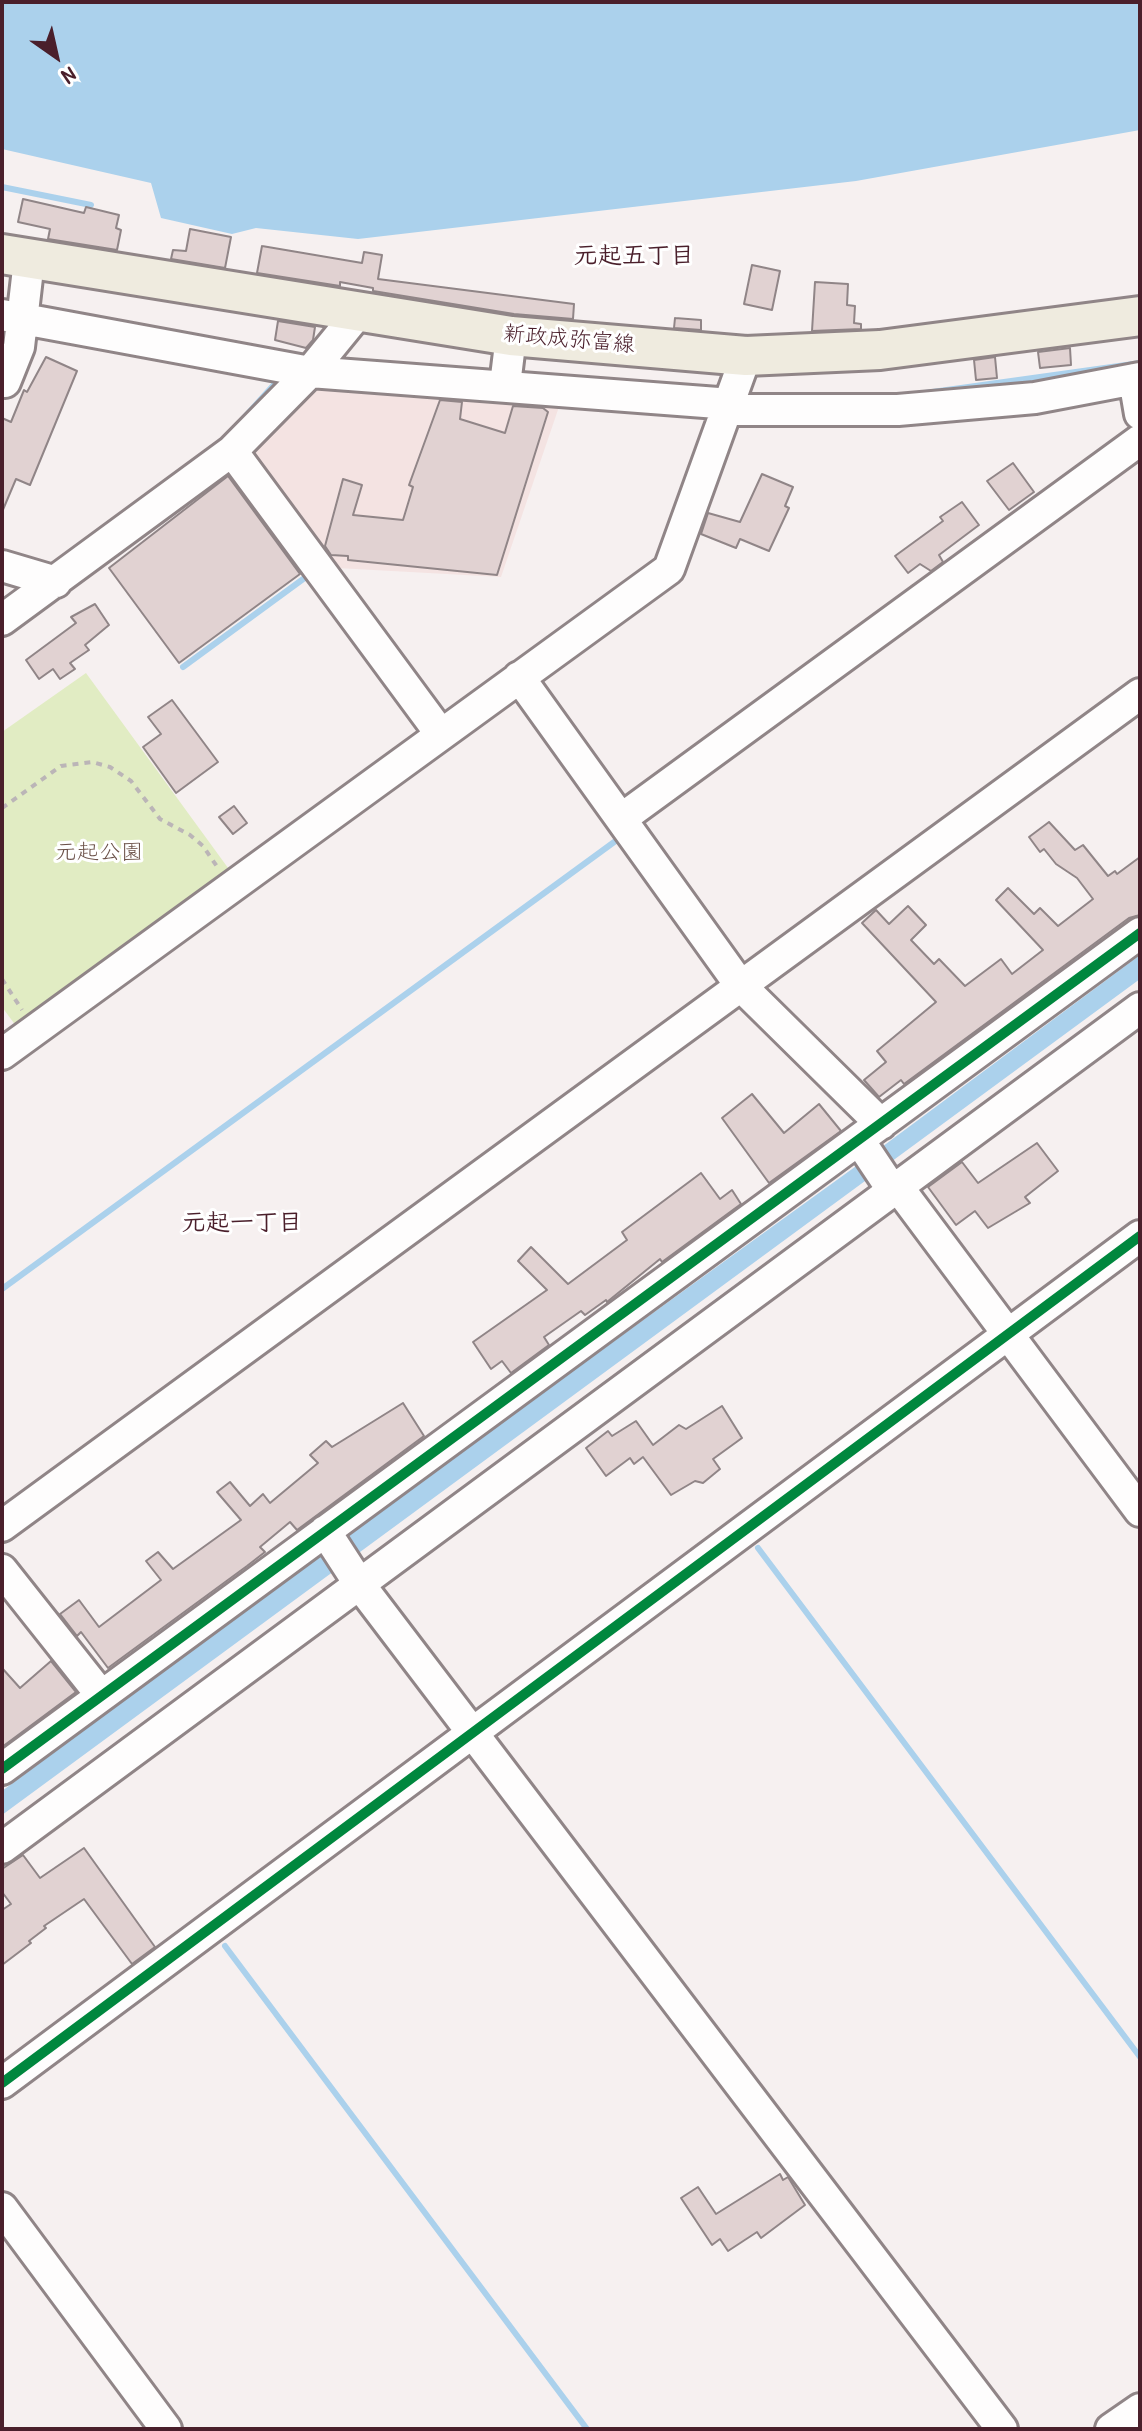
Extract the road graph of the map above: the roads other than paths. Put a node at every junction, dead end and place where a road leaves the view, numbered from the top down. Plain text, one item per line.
1 (15, 257) edge
2 (359, 312) junction
3 (1140, 316) edge
4 (11, 317) edge
5 (511, 336) junction
6 (746, 356) junction
7 (310, 372) junction
8 (1137, 379) edge
9 (5, 382) dead end
10 (505, 385) junction
11 (729, 407) junction
12 (1140, 414) edge
13 (1140, 440) edge
14 (232, 451) junction
15 (2, 566) edge
16 (56, 582) junction
17 (2, 620) edge
18 (519, 677) junction
19 (1140, 694) edge
20 (440, 733) junction
21 (621, 819) junction
22 (1140, 933) edge
23 (740, 985) junction
24 (1140, 1008) edge
25 (2, 1054) edge
26 (868, 1137) junction
27 (892, 1186) junction
28 (1140, 1236) edge
29 (1009, 1337) junction
30 (1140, 1511) edge
31 (2, 1526) edge
32 (327, 1536) junction
33 (2, 1570) edge
34 (357, 1579) junction
35 (101, 1695) junction
36 (473, 1733) junction
37 (2, 1769) edge
38 (2, 1848) edge
39 (2, 2083) edge
40 (2, 2208) edge
41 (1140, 2409) edge
42 (166, 2429) edge
43 (1002, 2429) edge
44 (1111, 2429) edge

1 - 2 main road, 新政成弥富線
1 - 4 street
2 - 5 main road, 新政成弥富線
2 - 7 street
3 - 6 main road, 新政成弥富線
4 - 7 street
4 - 9 street
5 - 6 main road, 新政成弥富線
5 - 10 street
6 - 11 street
7 - 10 street
7 - 14 street
8 - 11 street
8 - 12 street
10 - 11 street
11 - 18 street
13 - 21 street
14 - 16 street
14 - 20 street
15 - 16 street
16 - 17 street
18 - 20 street
18 - 21 street
19 - 23 street
20 - 25 street
21 - 23 street
22 - 26 street
23 - 26 street
23 - 31 street
24 - 27 street
26 - 27 street
26 - 32 street
27 - 29 street
27 - 34 street
28 - 29 street
29 - 30 street
29 - 36 street
32 - 34 street
32 - 35 street
33 - 35 street
34 - 36 street
34 - 38 street
35 - 37 street
36 - 39 street
36 - 43 street
40 - 42 street
41 - 44 street

